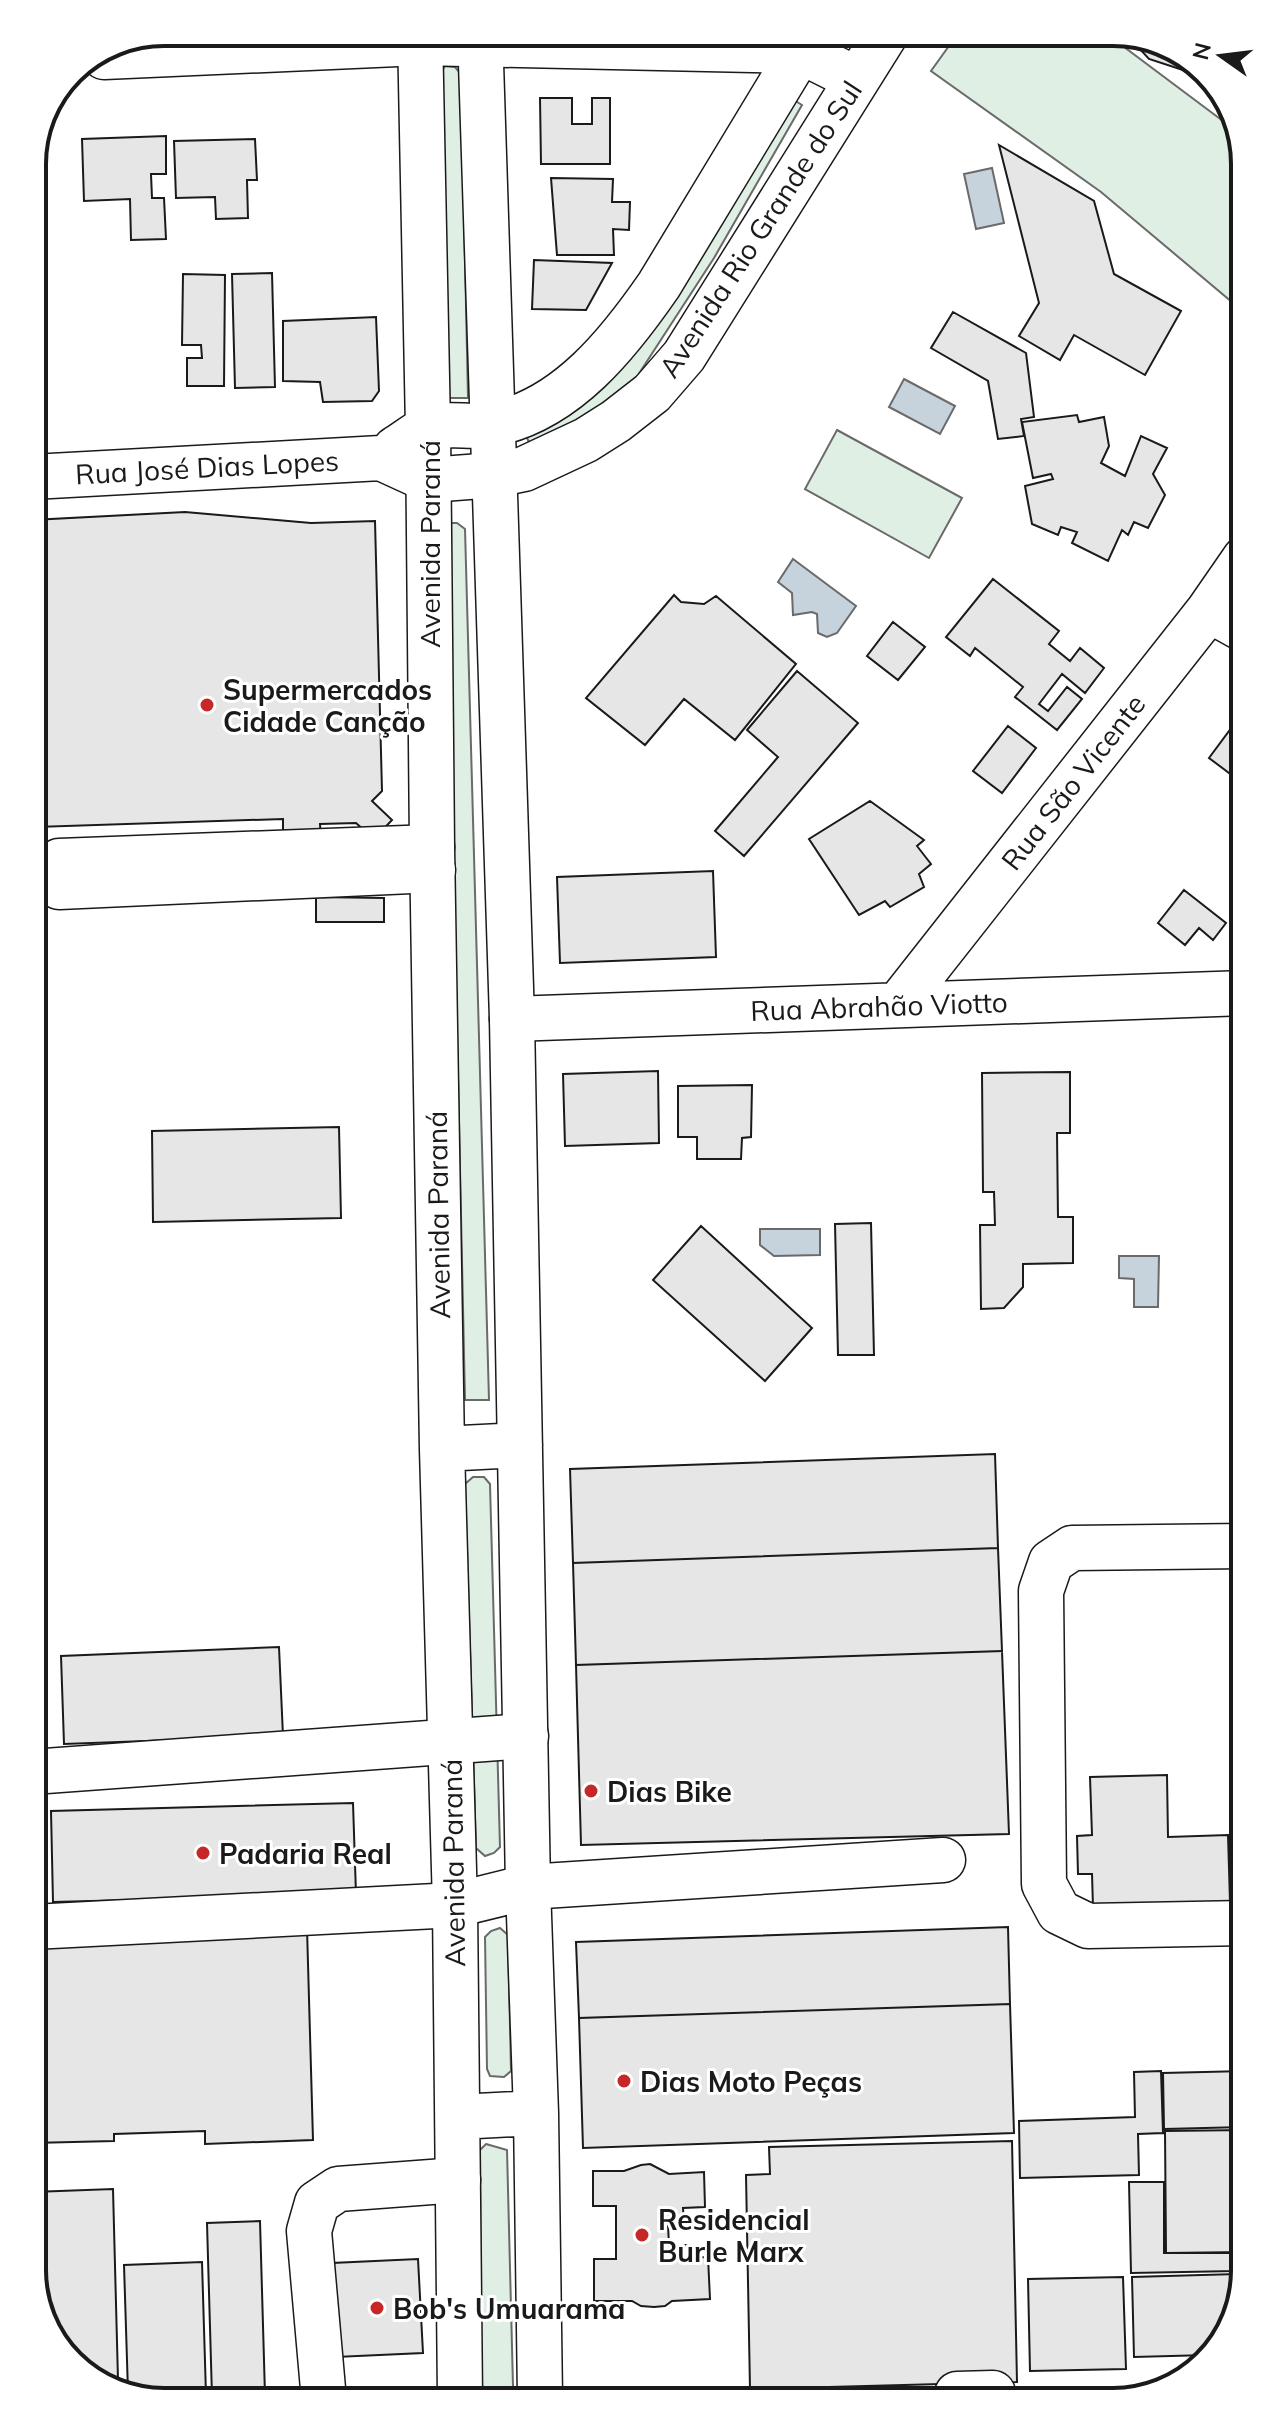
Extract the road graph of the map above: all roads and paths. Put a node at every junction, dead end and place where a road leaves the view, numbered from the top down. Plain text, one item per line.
1 (287, 46) edge
2 (420, 46) edge
3 (480, 46) edge
4 (804, 46) edge
5 (811, 46) edge
6 (878, 46) edge
7 (117, 56) edge
8 (856, 79) junction
9 (493, 425) junction
10 (428, 428) junction
11 (381, 458) junction
12 (494, 475) junction
13 (46, 476) edge
14 (429, 480) junction
15 (1227, 620) edge
16 (432, 858) junction
17 (1231, 993) edge
18 (898, 1005) junction
19 (512, 1019) junction
20 (520, 1445) junction
21 (442, 1449) junction
22 (1231, 1546) edge
23 (526, 1736) junction
24 (450, 1742) junction
25 (46, 1771) edge
26 (943, 1860) dead end
27 (528, 1887) junction
28 (455, 1905) junction
29 (1231, 1923) edge
30 (46, 1926) edge
31 (536, 2113) junction
32 (458, 2117) junction
33 (458, 2180) junction
34 (323, 2388) edge
35 (460, 2388) edge
36 (540, 2388) edge

1 - 7 main road
2 - 10 main road, Avenida Paraná
3 - 9 main road
4 - 9 main road, Avenida Rio Grande do Sul
5 - 8 main road
6 - 8 main road, Avenida Rio Grande do Sul
8 - 12 main road, Avenida Rio Grande do Sul
9 - 10 main road, Avenida Rio Grande do Sul
9 - 12 main road
10 - 11 main road, Rua José Dias Lopes
10 - 14 main road, Avenida Paraná
11 - 13 main road, Rua José Dias Lopes
11 - 14 main road, Rua José Dias Lopes
12 - 14 main road, Avenida Rio Grande do Sul
12 - 19 main road
14 - 16 main road, Avenida Paraná
15 - 18 main road, Rua São Vicente
16 - 16 main road
16 - 21 main road, Avenida Paraná
17 - 18 main road, Rua Abrahão Viotto
18 - 19 main road, Rua Abrahão Viotto
19 - 20 main road
20 - 21 main road
20 - 23 main road
21 - 24 main road, Avenida Paraná
22 - 29 main road
23 - 24 main road
23 - 27 main road
24 - 25 main road
24 - 28 main road, Avenida Paraná
26 - 27 main road
27 - 28 main road
27 - 31 main road
28 - 30 main road
28 - 32 main road, Avenida Paraná
31 - 32 main road
31 - 36 main road
32 - 33 main road, Avenida Paraná
33 - 34 main road
33 - 35 main road, Avenida Paraná

